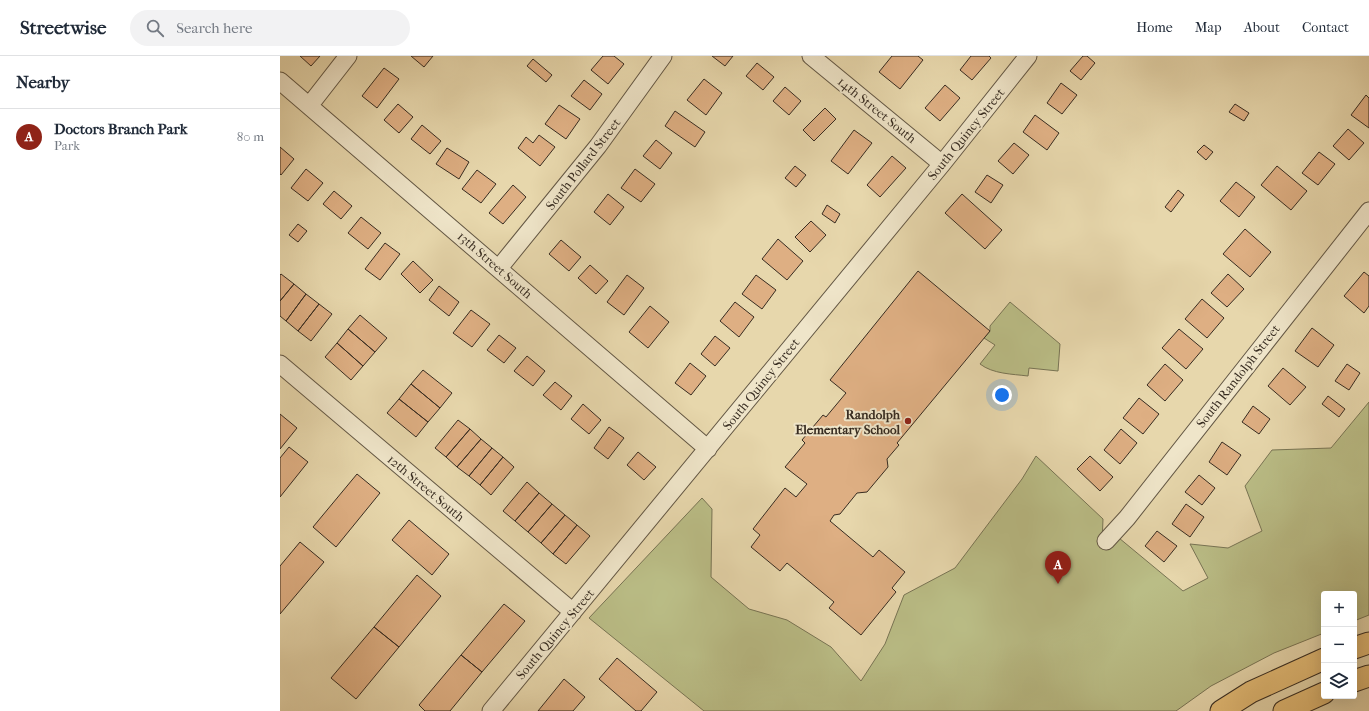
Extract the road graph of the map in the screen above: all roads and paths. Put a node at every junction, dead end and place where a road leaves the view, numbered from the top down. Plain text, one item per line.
1 (348, 56) edge
2 (663, 56) edge
3 (811, 56) edge
4 (1028, 56) edge
5 (280, 81) edge
6 (310, 106) junction
7 (942, 164) junction
8 (1369, 211) edge
9 (499, 268) junction
10 (280, 364) edge
11 (708, 449) junction
12 (1106, 541) dead end
13 (572, 612) junction
14 (1369, 643) edge
15 (1357, 647) edge
16 (1321, 660) edge
17 (1369, 676) edge
18 (1357, 680) edge
19 (1321, 694) edge
20 (491, 711) edge
21 (1221, 711) edge
22 (1284, 711) edge

1 - 6 street
2 - 9 street, South Pollard Street
3 - 7 street, 14th Street South
4 - 7 street, South Quincy Street
5 - 6 street, 13th Street South
6 - 9 street, 13th Street South
7 - 11 street, South Quincy Street
8 - 12 street, South Randolph Street
9 - 11 street, 13th Street South
10 - 13 street, 12th Street South
11 - 13 street, South Quincy Street
13 - 20 street, South Quincy Street
14 - 15 main road
16 - 21 main road
17 - 18 main road
19 - 22 main road

